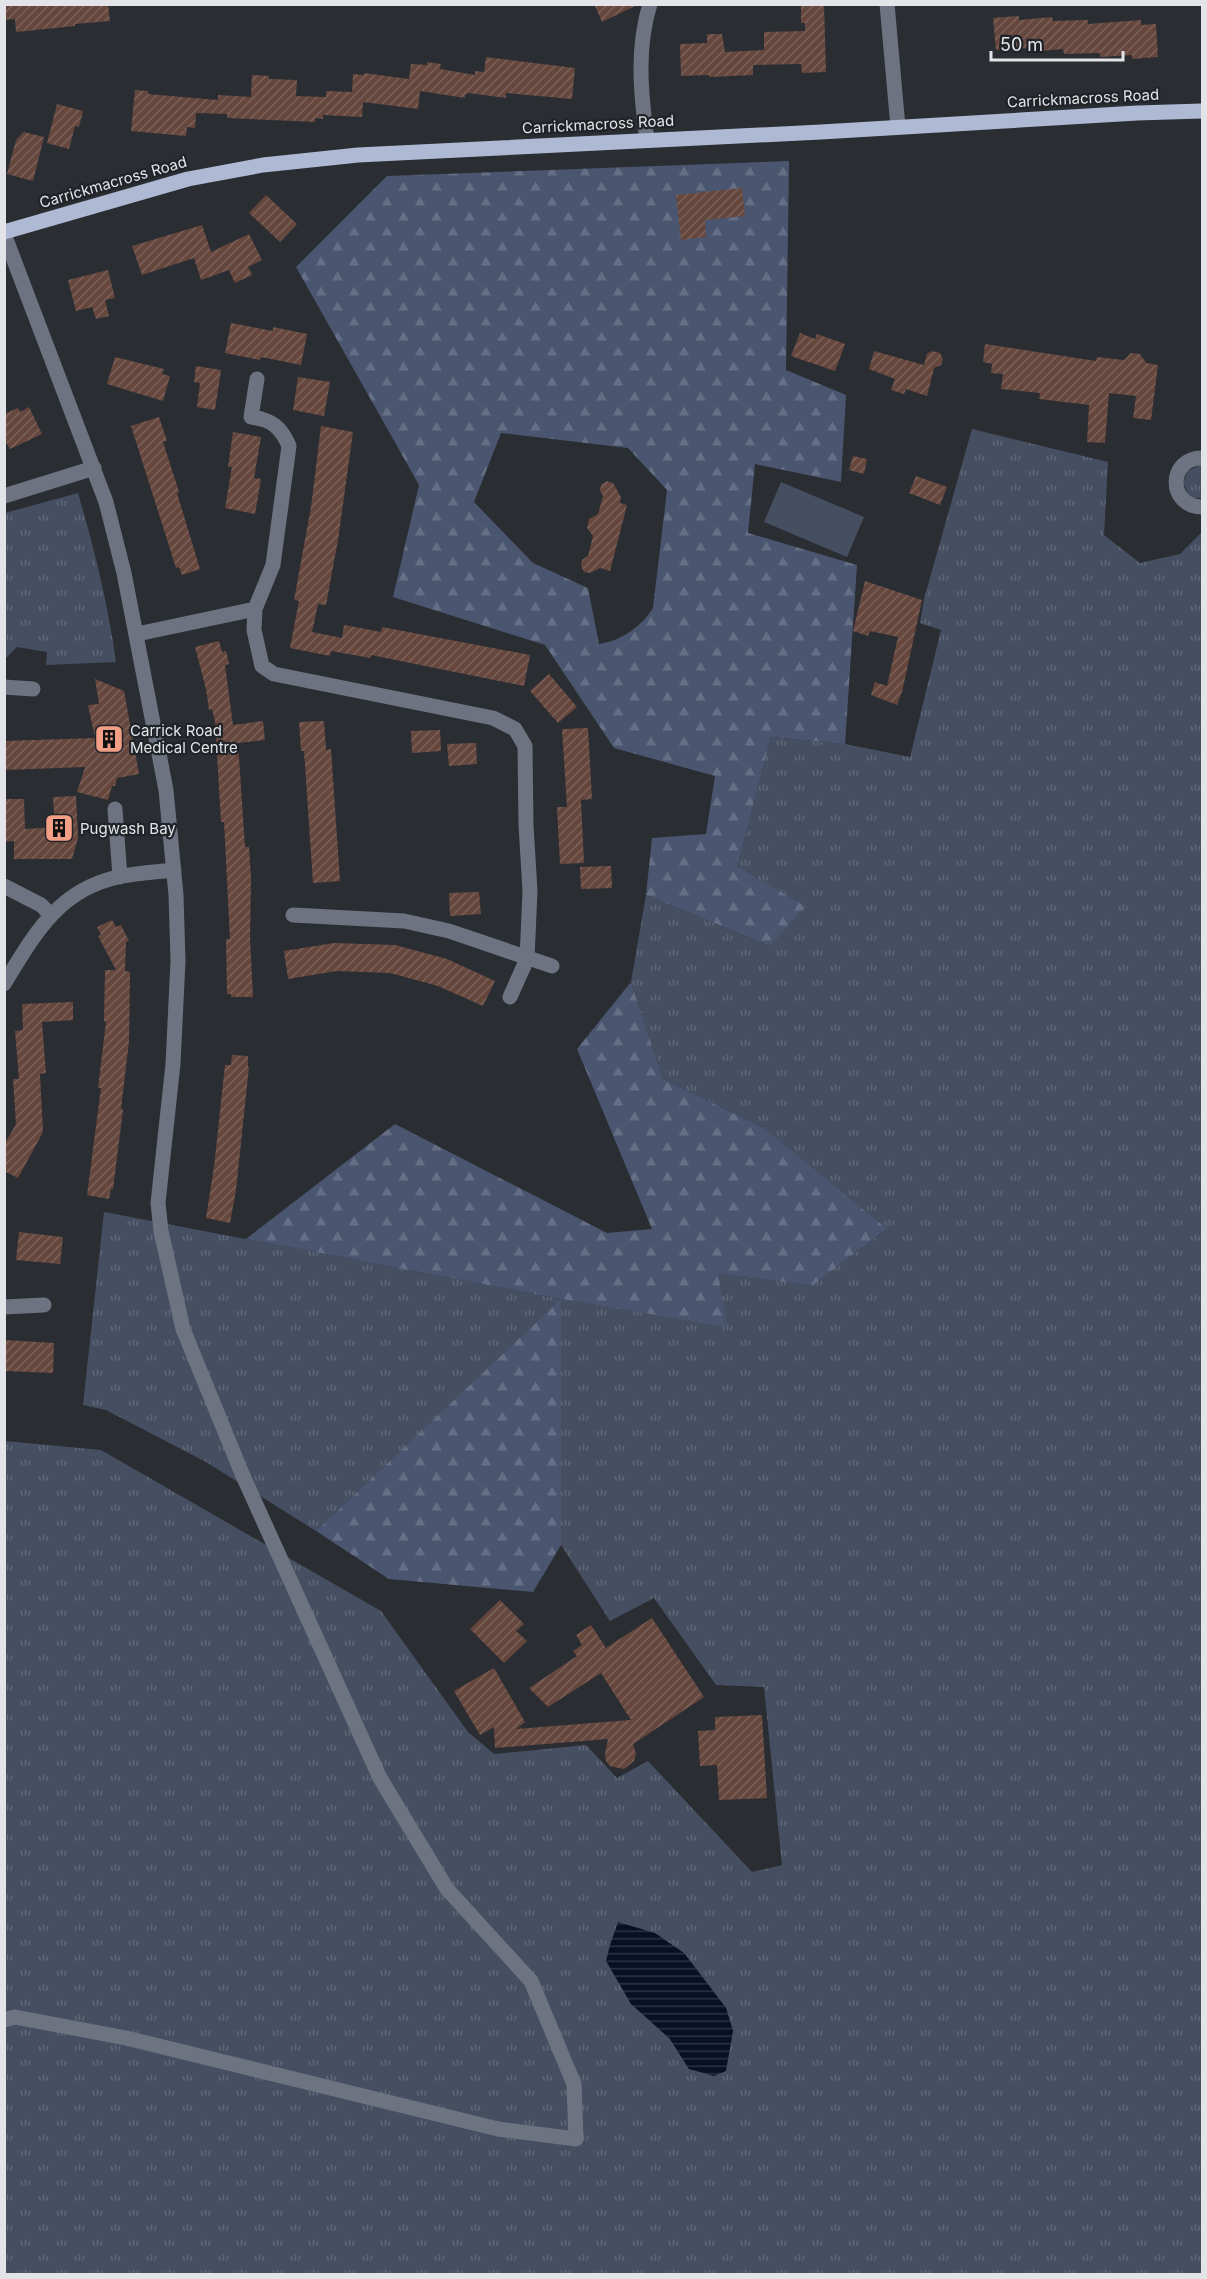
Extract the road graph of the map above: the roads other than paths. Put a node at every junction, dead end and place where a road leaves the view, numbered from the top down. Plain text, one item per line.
1 (650, 4) edge
2 (887, 4) edge
3 (1203, 111) edge
4 (898, 127) junction
5 (647, 140) junction
6 (4, 233) edge
7 (257, 379) dead end
8 (1203, 458) edge
9 (94, 468) junction
10 (4, 496) edge
11 (1203, 507) edge
12 (255, 609) junction
13 (137, 634) junction
14 (4, 687) edge
15 (33, 689) dead end
16 (115, 809) dead end
17 (174, 870) junction
18 (120, 877) junction
19 (4, 886) edge
20 (50, 915) junction
21 (293, 915) dead end
22 (528, 959) junction
23 (552, 966) dead end
24 (4, 984) edge
25 (510, 997) dead end
26 (44, 1305) dead end
27 (4, 1307) edge
28 (4, 2020) edge

1 - 5 street
2 - 4 street
3 - 4 main road, Carrickmacross Road
4 - 5 main road, Carrickmacross Road
5 - 6 main road, Carrickmacross Road
6 - 9 street
7 - 12 street
8 - 11 street
9 - 10 street
9 - 13 street
12 - 13 street
12 - 22 street
13 - 17 street
14 - 15 street
16 - 18 street
17 - 18 street
17 - 28 street
18 - 20 street
19 - 20 street
20 - 24 street
21 - 22 street
22 - 23 street
22 - 25 street
26 - 27 street

